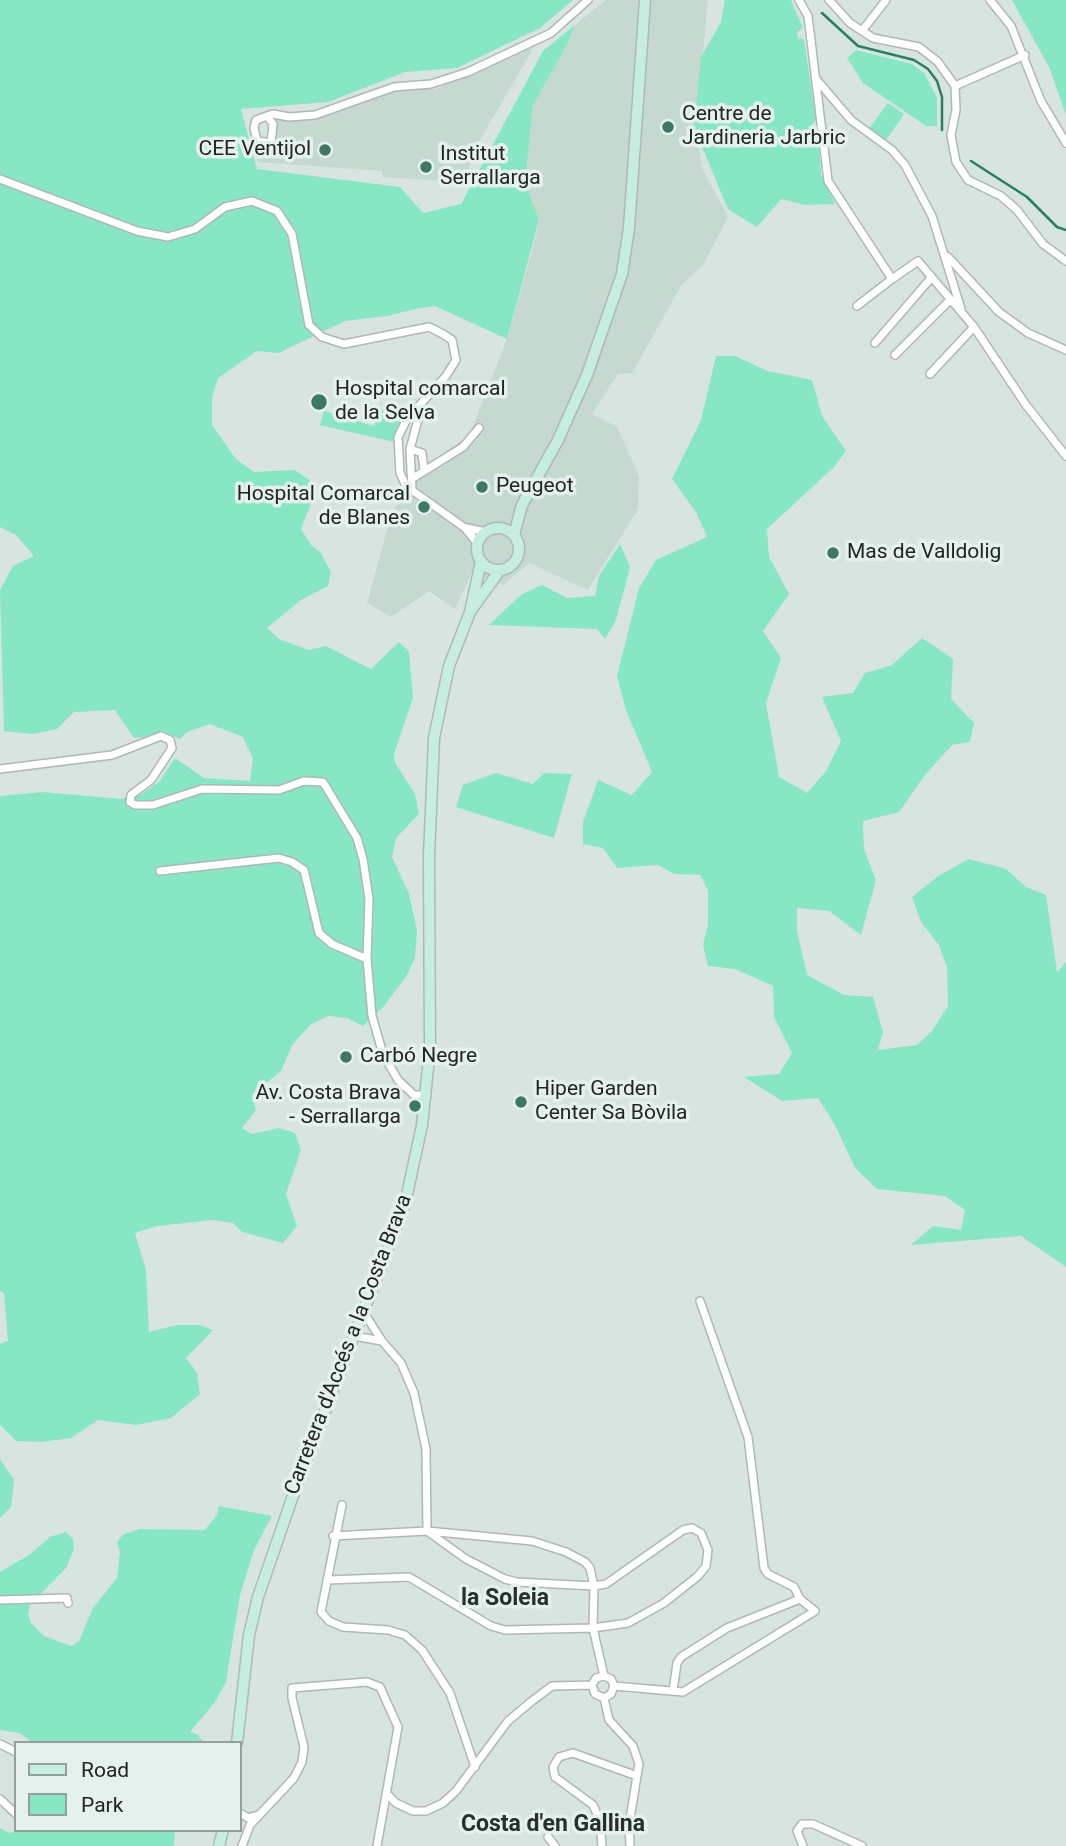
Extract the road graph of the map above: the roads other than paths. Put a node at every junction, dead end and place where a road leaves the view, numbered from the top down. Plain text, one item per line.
1 (645, 0) edge
2 (799, 0) edge
3 (829, 0) edge
4 (886, 0) edge
5 (990, 0) edge
6 (588, 1) edge
7 (862, 31) junction
8 (1024, 55) junction
9 (817, 79) junction
10 (955, 86) junction
11 (267, 116) dead end
12 (1066, 143) edge
13 (0, 178) edge
14 (943, 247) junction
15 (1066, 261) edge
16 (931, 278) junction
17 (891, 279) junction
18 (950, 300) junction
19 (857, 306) dead end
20 (962, 313) junction
21 (974, 327) junction
22 (875, 344) dead end
23 (1066, 350) edge
24 (895, 355) dead end
25 (930, 374) dead end
26 (423, 403) junction
27 (479, 428) dead end
28 (410, 449) junction
29 (1066, 456) edge
30 (424, 470) junction
31 (400, 474) junction
32 (412, 478) junction
33 (412, 490) junction
34 (522, 505) junction
35 (466, 527) junction
36 (499, 528) junction
37 (486, 532) junction
38 (514, 535) junction
39 (478, 544) junction
40 (481, 561) junction
41 (499, 570) junction
42 (470, 612) junction
43 (0, 769) edge
44 (160, 872) dead end
45 (367, 959) junction
46 (426, 1095) junction
47 (700, 1301) dead end
48 (363, 1311) junction
49 (354, 1336) junction
50 (382, 1341) junction
51 (342, 1505) dead end
52 (427, 1531) junction
53 (334, 1536) junction
54 (327, 1580) junction
55 (594, 1586) junction
56 (800, 1599) junction
57 (0, 1600) edge
58 (68, 1602) dead end
59 (593, 1628) junction
60 (604, 1676) junction
61 (592, 1685) junction
62 (614, 1686) junction
63 (673, 1691) junction
64 (604, 1698) junction
65 (237, 1741) edge
66 (475, 1767) junction
67 (637, 1776) junction
68 (388, 1795) junction
69 (0, 1799) edge
70 (14, 1812) edge
71 (242, 1814) edge
72 (258, 1815) junction
73 (548, 1837) dead end
74 (242, 1846) edge
75 (377, 1846) edge
76 (555, 1846) edge
77 (602, 1846) edge
78 (629, 1846) edge
79 (803, 1846) edge
80 (862, 1846) edge

1 - 34 main road
2 - 9 street
3 - 7 street
4 - 7 street
5 - 8 street
6 - 11 street
7 - 10 street
8 - 10 street
8 - 12 street
9 - 14 street
9 - 17 street
10 - 15 street
13 - 26 street
14 - 20 street
14 - 23 street
16 - 17 street
16 - 18 street
16 - 22 street
17 - 19 street
18 - 20 street
18 - 24 street
20 - 21 street
21 - 25 street
21 - 29 street
26 - 28 street
26 - 31 street
27 - 30 street
28 - 30 street
28 - 32 street
30 - 32 street
31 - 32 street
31 - 33 street
32 - 33 street
33 - 35 street
34 - 36 main road
34 - 38 main road
35 - 37 street
35 - 39 street
36 - 37 main road
36 - 38 main road
37 - 39 main road
38 - 41 main road
39 - 40 main road
40 - 41 main road
40 - 42 main road, Carretera d'Accés a la Costa Brava
41 - 42 main road, Carretera d'Accés a la Costa Brava
42 - 46 main road, Carretera d'Accés a la Costa Brava
43 - 45 street
44 - 45 street
45 - 46 street
46 - 48 main road, Carretera d'Accés a la Costa Brava
47 - 56 street
48 - 49 main road, Carretera d'Accés a la Costa Brava
48 - 50 street
49 - 50 street
49 - 65 main road, Carretera d'Accés a la Costa Brava
50 - 52 street
51 - 53 street
52 - 53 street
52 - 55 street
52 - 55 street
53 - 54 street
54 - 59 street
54 - 66 street
55 - 59 street
55 - 59 street
56 - 63 street
56 - 63 street
57 - 58 street
59 - 60 street
60 - 61 street
60 - 62 street
61 - 64 street
61 - 66 street
62 - 63 street
62 - 64 street
64 - 67 street
66 - 68 street
67 - 77 street
67 - 78 street
68 - 72 street
68 - 75 street
69 - 70 street
71 - 72 street
72 - 74 street
73 - 76 street
79 - 80 street

